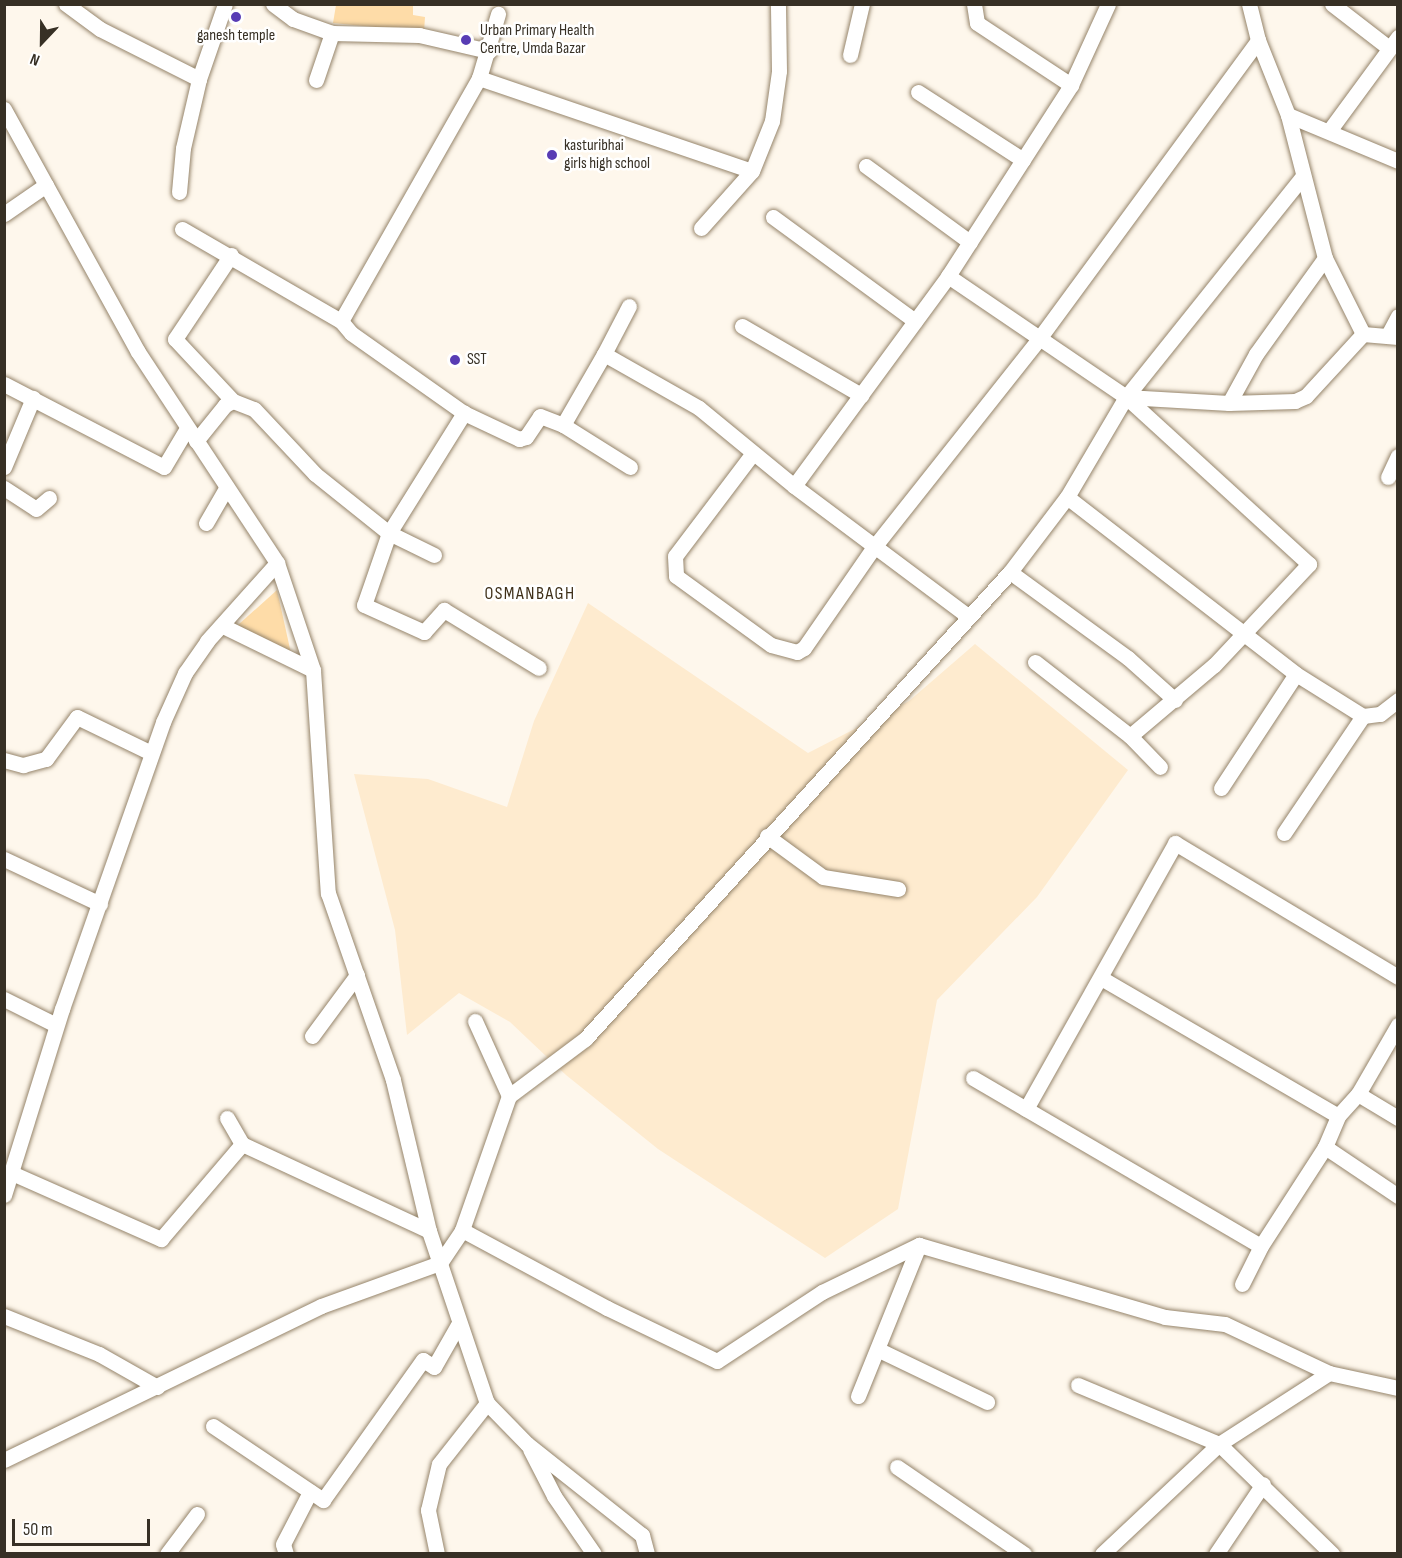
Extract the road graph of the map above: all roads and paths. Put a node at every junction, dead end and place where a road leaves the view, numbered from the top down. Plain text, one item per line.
1 (66, 4) edge
2 (225, 4) edge
3 (273, 4) edge
4 (778, 4) edge
5 (862, 4) edge
6 (974, 4) edge
7 (1108, 4) edge
8 (1249, 4) edge
9 (1332, 4) edge
10 (498, 14) dead end
11 (332, 33) junction
12 (1258, 40) junction
13 (1393, 42) edge
14 (489, 51) junction
15 (850, 55) dead end
16 (480, 78) junction
17 (199, 79) junction
18 (316, 80) dead end
19 (1071, 85) junction
20 (918, 92) dead end
21 (4, 109) edge
22 (1288, 115) junction
23 (1329, 131) junction
24 (1023, 160) junction
25 (1398, 161) edge
26 (866, 166) dead end
27 (752, 171) junction
28 (1303, 176) junction
29 (46, 185) junction
30 (179, 192) dead end
31 (4, 214) edge
32 (773, 217) dead end
33 (701, 228) dead end
34 (182, 230) dead end
35 (970, 242) junction
36 (231, 255) junction
37 (1325, 258) junction
38 (948, 276) junction
39 (630, 306) dead end
40 (1398, 316) edge
41 (341, 321) junction
42 (915, 321) junction
43 (742, 326) dead end
44 (1363, 334) junction
45 (1393, 335) edge
46 (1038, 340) junction
47 (604, 354) junction
48 (4, 384) edge
49 (861, 395) junction
50 (1126, 397) junction
51 (33, 398) junction
52 (233, 401) junction
53 (1229, 403) junction
54 (464, 413) junction
55 (563, 425) junction
56 (191, 435) junction
57 (753, 453) junction
58 (1398, 456) edge
59 (4, 467) edge
60 (630, 467) dead end
61 (1388, 477) dead end
62 (794, 486) junction
63 (4, 488) edge
64 (226, 489) junction
65 (1067, 497) junction
66 (49, 498) dead end
67 (207, 523) dead end
68 (389, 533) junction
69 (874, 547) junction
70 (434, 555) dead end
71 (277, 563) junction
72 (1010, 572) junction
73 (968, 616) junction
74 (223, 626) junction
75 (1246, 634) junction
76 (1035, 662) dead end
77 (539, 668) dead end
78 (313, 670) junction
79 (1296, 674) junction
80 (1175, 700) junction
81 (1398, 700) edge
82 (1363, 716) junction
83 (1130, 736) junction
84 (151, 753) junction
85 (4, 760) edge
86 (1160, 767) dead end
87 (1221, 788) dead end
88 (1284, 833) dead end
89 (767, 836) junction
90 (4, 859) edge
91 (898, 889) dead end
92 (100, 904) junction
93 (357, 975) junction
94 (1398, 977) edge
95 (1101, 978) junction
96 (4, 999) edge
97 (476, 1021) dead end
98 (56, 1025) junction
99 (1398, 1025) edge
100 (312, 1036) dead end
101 (973, 1078) dead end
102 (1358, 1094) junction
103 (509, 1096) junction
104 (1026, 1109) junction
105 (1338, 1116) junction
106 (226, 1118) dead end
107 (1398, 1118) edge
108 (242, 1144) junction
109 (1325, 1147) junction
110 (9, 1175) edge
111 (4, 1195) edge
112 (1398, 1196) edge
113 (462, 1230) junction
114 (429, 1231) junction
115 (919, 1245) junction
116 (1261, 1246) junction
117 (440, 1263) junction
118 (1242, 1284) dead end
119 (4, 1316) edge
120 (458, 1326) junction
121 (879, 1350) junction
122 (1329, 1373) junction
123 (1078, 1385) dead end
124 (157, 1388) junction
125 (1398, 1388) edge
126 (858, 1396) dead end
127 (987, 1402) dead end
128 (487, 1403) junction
129 (213, 1426) dead end
130 (1219, 1443) junction
131 (527, 1444) junction
132 (4, 1460) edge
133 (897, 1467) dead end
134 (1263, 1484) junction
135 (310, 1492) junction
136 (197, 1514) dead end
137 (1330, 1553) edge
138 (167, 1554) edge
139 (286, 1554) edge
140 (437, 1554) edge
141 (594, 1554) edge
142 (647, 1554) edge
143 (1024, 1554) edge
144 (1102, 1554) edge
145 (1216, 1554) edge

1 - 17 street
2 - 17 street
3 - 11 street
4 - 27 street
5 - 15 street
6 - 19 street
7 - 19 street
8 - 12 street
9 - 13 street
10 - 14 street
11 - 14 street
11 - 18 street
12 - 22 street
12 - 46 street
13 - 23 street
14 - 16 street
16 - 27 street
16 - 41 street
17 - 30 street
19 - 24 street
20 - 24 street
21 - 29 street
22 - 23 street
22 - 28 street
23 - 25 street
24 - 35 street
26 - 35 street
27 - 33 street
28 - 37 street
28 - 50 street
29 - 31 street
29 - 56 street
32 - 42 street
34 - 36 street
35 - 38 street
36 - 41 street
36 - 52 street
37 - 44 street
37 - 53 street
38 - 42 street
38 - 46 street
39 - 47 street
40 - 45 street
41 - 54 street
42 - 49 street
43 - 49 street
44 - 45 street
44 - 53 street
46 - 50 street
46 - 69 street
47 - 55 street
47 - 57 street
48 - 51 street
49 - 62 street
50 - 53 street
50 - 65 street
50 - 75 street
51 - 56 street
51 - 59 street
52 - 56 street
52 - 68 street
54 - 55 street
54 - 68 street
55 - 60 street
56 - 64 street
57 - 62 street
57 - 69 street
58 - 61 street
62 - 69 street
63 - 66 street
64 - 67 street
64 - 71 street
65 - 72 street
65 - 75 street
68 - 70 street
68 - 77 street
69 - 73 street
71 - 74 street
71 - 78 street
72 - 73 street
72 - 80 street
73 - 89 street
74 - 78 street
74 - 84 street
75 - 79 street
75 - 80 street
76 - 83 street
78 - 93 street
79 - 82 street
79 - 87 street
80 - 83 street
81 - 82 street
82 - 88 street
83 - 86 street
84 - 85 street
84 - 92 street
89 - 91 street
89 - 103 street
90 - 92 street
92 - 98 street
93 - 100 street
93 - 114 street
94 - 95 street
95 - 104 street
95 - 105 street
96 - 98 street
97 - 103 street
98 - 110 street
99 - 102 street
101 - 104 street
102 - 105 street
102 - 107 street
103 - 113 street
104 - 116 street
105 - 109 street
106 - 108 street
108 - 110 street
108 - 114 street
109 - 112 street
109 - 116 street
110 - 111 street
113 - 115 street
113 - 117 street
114 - 117 street
115 - 121 street
115 - 122 street
116 - 118 street
117 - 120 street
117 - 124 street
119 - 124 street
120 - 128 street
120 - 135 street
121 - 126 street
121 - 127 street
122 - 125 street
122 - 130 street
123 - 130 street
124 - 132 street
128 - 131 street
128 - 140 street
129 - 135 street
130 - 134 street
130 - 144 street
131 - 141 street
131 - 142 street
133 - 143 street
134 - 137 street
134 - 145 street
135 - 139 street
136 - 138 street

